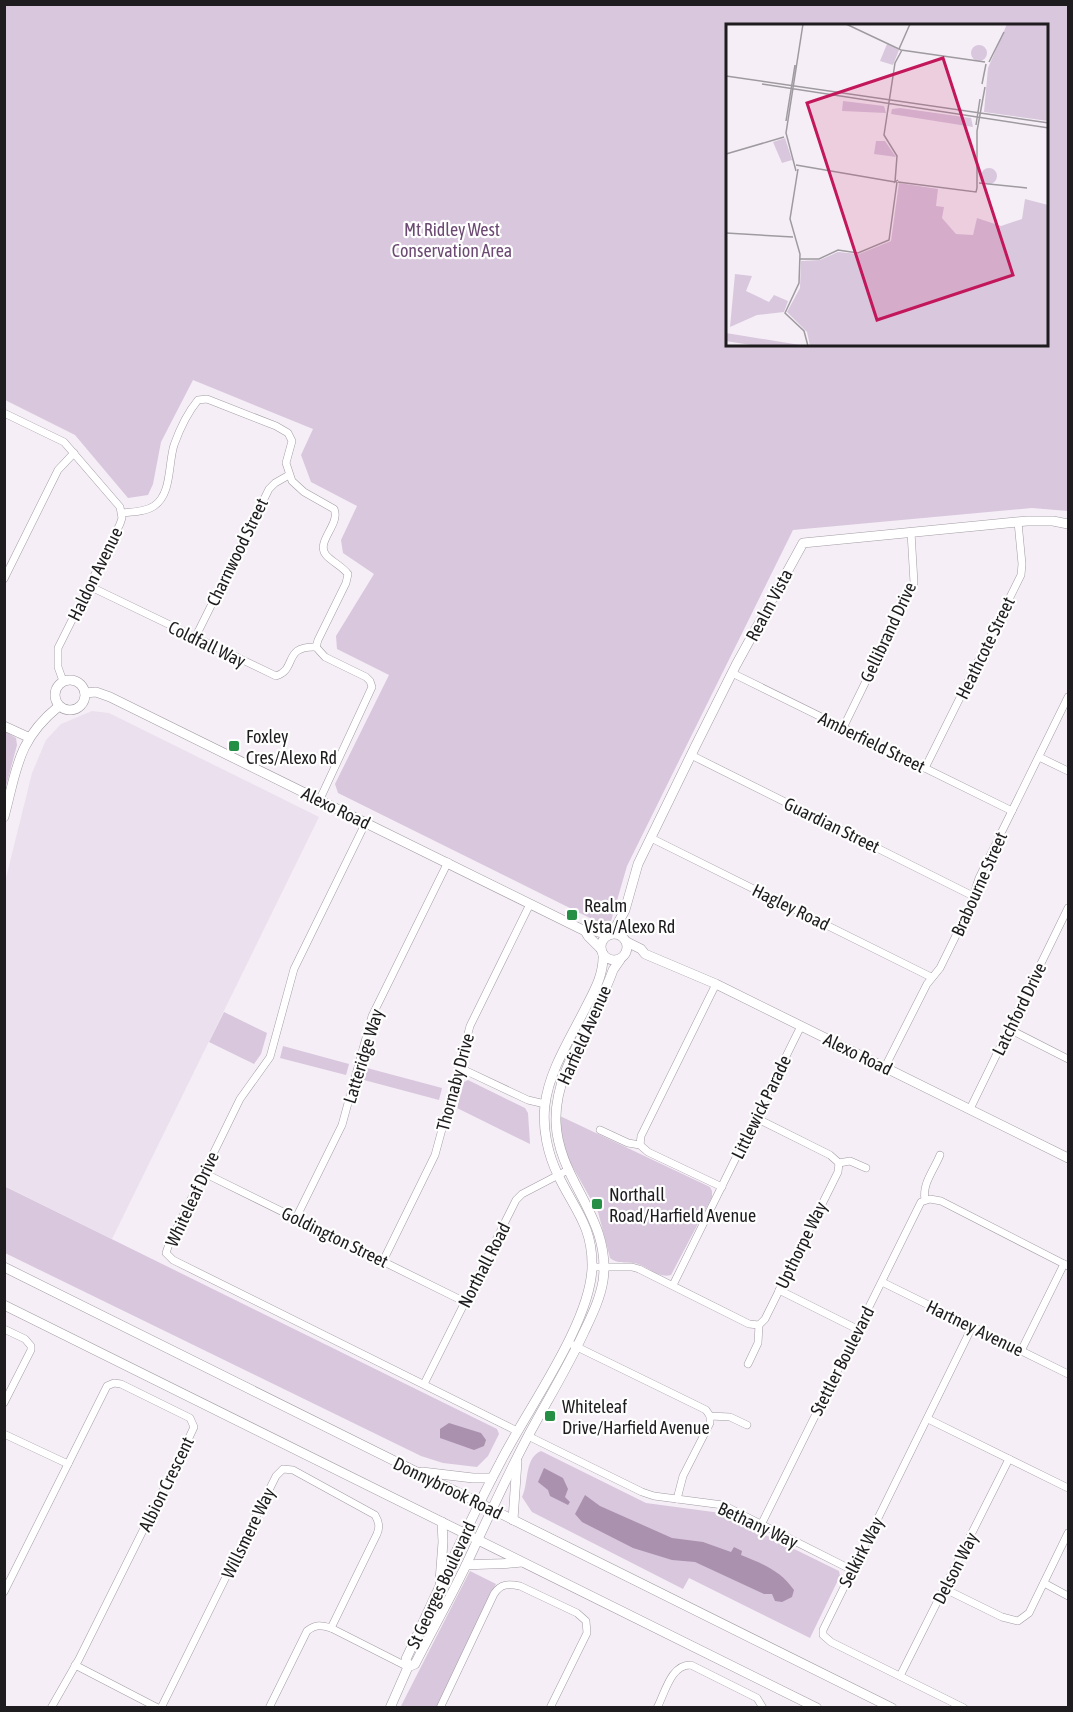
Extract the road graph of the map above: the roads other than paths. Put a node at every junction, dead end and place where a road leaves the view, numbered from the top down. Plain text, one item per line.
1 (4, 413) edge
2 (74, 453) junction
3 (289, 475) junction
4 (122, 513) junction
5 (1018, 522) junction
6 (1068, 524) edge
7 (911, 532) junction
8 (4, 579) edge
9 (89, 586) junction
10 (195, 638) junction
11 (316, 647) junction
12 (732, 673) junction
13 (63, 681) junction
14 (85, 693) junction
15 (1068, 697) edge
16 (59, 706) junction
17 (4, 726) edge
18 (843, 728) junction
19 (28, 737) junction
20 (691, 755) junction
21 (1039, 757) junction
22 (925, 768) junction
23 (1068, 771) edge
24 (320, 799) junction
25 (1012, 811) junction
26 (4, 817) edge
27 (366, 822) junction
28 (651, 838) junction
29 (448, 862) junction
30 (974, 896) junction
31 (530, 904) junction
32 (1068, 908) edge
33 (625, 910) junction
34 (585, 931) junction
35 (611, 935) junction
36 (626, 940) junction
37 (602, 951) junction
38 (645, 954) junction
39 (622, 958) junction
40 (931, 977) junction
41 (716, 984) junction
42 (801, 1026) junction
43 (1009, 1029) junction
44 (1068, 1059) edge
45 (458, 1067) junction
46 (885, 1067) junction
47 (545, 1104) junction
48 (970, 1109) junction
49 (756, 1118) junction
50 (600, 1130) dead end
51 (640, 1145) junction
52 (940, 1155) dead end
53 (1068, 1158) edge
54 (839, 1162) junction
55 (866, 1167) dead end
56 (568, 1170) junction
57 (204, 1173) junction
58 (557, 1175) junction
59 (722, 1187) junction
60 (926, 1200) junction
61 (296, 1218) junction
62 (383, 1261) junction
63 (1066, 1265) edge
64 (4, 1267) edge
65 (592, 1267) junction
66 (604, 1268) junction
67 (882, 1282) junction
68 (673, 1285) junction
69 (779, 1290) junction
70 (465, 1302) junction
71 (4, 1305) edge
72 (759, 1325) junction
73 (972, 1327) junction
74 (4, 1329) edge
75 (857, 1329) junction
76 (568, 1342) junction
77 (577, 1347) junction
78 (1021, 1351) junction
79 (748, 1364) dead end
80 (1068, 1374) edge
81 (424, 1384) junction
82 (4, 1403) edge
83 (710, 1416) junction
84 (928, 1419) junction
85 (747, 1425) dead end
86 (517, 1431) junction
87 (4, 1434) edge
88 (528, 1436) junction
89 (518, 1456) junction
90 (1009, 1459) junction
91 (68, 1464) junction
92 (414, 1471) junction
93 (492, 1478) junction
94 (1068, 1488) edge
95 (677, 1499) junction
96 (480, 1503) junction
97 (491, 1509) junction
98 (513, 1520) junction
99 (442, 1522) junction
100 (761, 1525) junction
101 (1068, 1533) edge
102 (465, 1534) junction
103 (477, 1540) junction
104 (521, 1562) junction
105 (466, 1565) junction
106 (852, 1570) junction
107 (1044, 1583) junction
108 (945, 1588) junction
109 (439, 1589) junction
110 (4, 1592) edge
111 (1068, 1596) edge
112 (331, 1628) junction
113 (75, 1665) junction
114 (408, 1667) junction
115 (900, 1676) junction
116 (51, 1707) edge
117 (160, 1707) edge
118 (269, 1707) edge
119 (390, 1707) edge
120 (440, 1707) edge
121 (550, 1707) edge
122 (657, 1707) edge
123 (763, 1707) edge
124 (817, 1707) edge
125 (892, 1707) edge
126 (964, 1707) edge

1 - 2 street, Haldon Avenue
2 - 4 street, Haldon Avenue
2 - 8 street
3 - 4 street
3 - 10 street, Charnwood Street
3 - 11 street
4 - 9 street, Haldon Avenue
5 - 6 street, Realm Vista
5 - 7 street, Realm Vista
5 - 22 street, Heathcote Street
7 - 12 street, Realm Vista
7 - 18 street, Gellibrand Drive
9 - 10 street, Coldfall Way
9 - 13 street, Haldon Avenue
10 - 11 street, Coldfall Way
11 - 24 street
12 - 18 street, Amberfield Street
12 - 20 street, Realm Vista
13 - 14 street
13 - 16 street
14 - 16 street
14 - 24 street, Alexo Road
15 - 21 street, Brabourne Street
16 - 19 street
17 - 19 street
18 - 22 street, Amberfield Street
19 - 26 street
20 - 28 street, Realm Vista
20 - 30 street, Guardian Street
21 - 23 street
21 - 25 street, Brabourne Street
22 - 25 street, Amberfield Street
24 - 27 street, Alexo Road
25 - 30 street, Brabourne Street
27 - 29 street, Alexo Road
27 - 57 street, Whiteleaf Drive
28 - 33 street, Realm Vista
28 - 40 street, Hagley Road
29 - 31 street, Alexo Road
29 - 61 street, Latteridge Way
30 - 40 street, Brabourne Street
31 - 34 street, Alexo Road
31 - 45 street, Thornaby Drive
32 - 43 street, Latchford Drive
33 - 35 street, Realm Vista
33 - 36 street, Realm Vista
34 - 35 street, Alexo Road
34 - 37 street, Alexo Road
35 - 36 street
35 - 37 street
36 - 38 street, Alexo Road
36 - 39 street
37 - 39 street
37 - 47 street, Harfield Avenue
38 - 39 street, Alexo Road
38 - 41 street, Alexo Road
39 - 56 street, Harfield Avenue
40 - 46 street, Brabourne Street
41 - 42 street, Alexo Road
41 - 51 street
42 - 46 street, Alexo Road
42 - 49 street, Littlewick Parade
43 - 44 street
43 - 48 street, Latchford Drive
45 - 47 street
45 - 62 street, Thornaby Drive
46 - 48 street, Alexo Road
47 - 58 street, Harfield Avenue
48 - 53 street, Alexo Road
49 - 54 street
49 - 59 street, Littlewick Parade
50 - 51 street
51 - 59 street
52 - 60 street, Stettler Boulevard
54 - 55 street
54 - 69 street, Upthorpe Way
56 - 58 street, Northall Road
56 - 66 street, Harfield Avenue
57 - 61 street, Goldington Street
57 - 81 street, Whiteleaf Drive
58 - 65 street, Harfield Avenue
58 - 70 street, Northall Road
59 - 68 street, Littlewick Parade
60 - 63 street
60 - 67 street, Stettler Boulevard
61 - 62 street, Goldington Street
62 - 70 street, Goldington Street
63 - 78 street
64 - 92 street, Donnybrook Road
65 - 66 street
65 - 76 street, Harfield Avenue
66 - 68 street
66 - 77 street, Harfield Avenue
67 - 73 street, Hartney Avenue
67 - 75 street, Stettler Boulevard
68 - 72 street
69 - 72 street, Upthorpe Way
69 - 75 street
70 - 81 street, Northall Road
71 - 99 street, Donnybrook Road
72 - 79 street, Upthorpe Way
73 - 78 street, Hartney Avenue
73 - 84 street, Selkirk Way
74 - 82 street
75 - 100 street, Stettler Boulevard
76 - 77 street
76 - 86 street, Harfield Avenue
77 - 83 street
77 - 88 street, Harfield Avenue
78 - 80 street, Hartney Avenue
81 - 86 street, Whiteleaf Drive
83 - 85 street
83 - 95 street
84 - 90 street
84 - 106 street, Selkirk Way
86 - 93 street, Harfield Avenue
87 - 91 street
88 - 89 street, Harfield Avenue
88 - 95 street, Bethany Way
89 - 97 street, Harfield Avenue
89 - 98 street
90 - 94 street
90 - 108 street, Delson Way
91 - 110 street, Albion Crescent
91 - 113 street, Albion Crescent
92 - 93 street
92 - 96 street, Donnybrook Road
93 - 96 street, Harfield Avenue
95 - 100 street, Bethany Way
96 - 97 street, Donnybrook Road
96 - 102 street, St Georges Boulevard
97 - 98 street, Donnybrook Road
97 - 103 street, St Georges Boulevard
98 - 125 street, Donnybrook Road
99 - 102 street, Donnybrook Road
99 - 109 street
100 - 106 street, Bethany Way
101 - 107 street
102 - 103 street, Donnybrook Road
102 - 109 street, St Georges Boulevard
103 - 104 street, Donnybrook Road
103 - 105 street, St Georges Boulevard
104 - 105 street
104 - 124 street, Donnybrook Road
105 - 114 street, St Georges Boulevard
106 - 115 street, Selkirk Way
107 - 108 street
107 - 111 street
108 - 115 street, Delson Way
109 - 114 street, St Georges Boulevard
112 - 114 street
112 - 117 street, Willsmere Way
112 - 118 street
113 - 116 street, Albion Crescent
113 - 117 street
114 - 119 street, St Georges Boulevard
115 - 126 street, Selkirk Way
120 - 121 street
122 - 123 street

